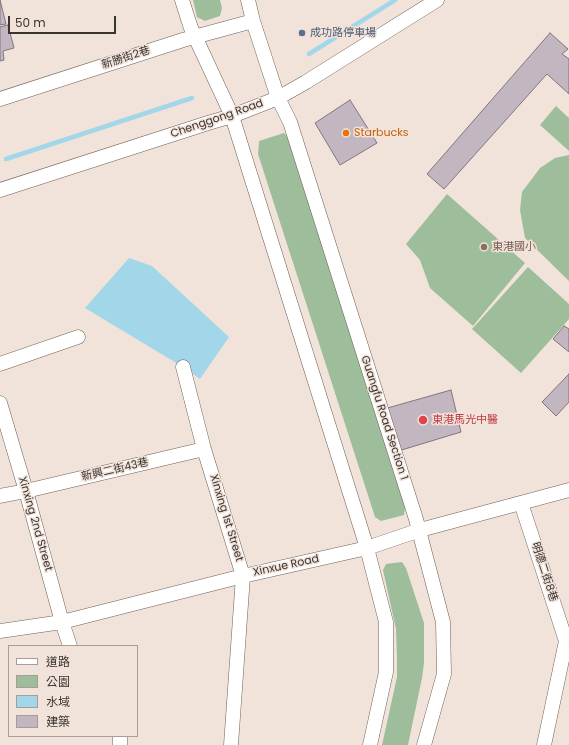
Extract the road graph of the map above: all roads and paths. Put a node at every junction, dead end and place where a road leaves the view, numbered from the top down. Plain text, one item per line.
1 (182, 0) edge
2 (248, 0) edge
3 (437, 0) edge
4 (253, 21) junction
5 (196, 37) junction
6 (278, 98) junction
7 (0, 99) edge
8 (232, 116) junction
9 (0, 190) edge
10 (78, 337) dead end
11 (0, 364) edge
12 (183, 367) dead end
13 (0, 403) edge
14 (204, 449) junction
15 (569, 490) edge
16 (26, 491) junction
17 (0, 496) edge
18 (521, 503) junction
19 (420, 530) junction
20 (367, 548) junction
21 (243, 576) junction
22 (62, 622) junction
23 (0, 631) edge
24 (568, 641) edge
25 (70, 645) edge
26 (231, 745) edge
27 (370, 745) edge
28 (424, 745) edge
29 (544, 745) edge

1 - 5 street
2 - 4 street, Guangfu Road Section 1
3 - 6 street, Chenggong Road
4 - 5 street, 新勝街2巷
4 - 6 street, Guangfu Road Section 1
5 - 7 street, 新勝街2巷
5 - 8 street
6 - 8 street, Chenggong Road
6 - 19 street, Guangfu Road Section 1
8 - 9 street, Chenggong Road
8 - 20 street
10 - 11 street
12 - 14 street, Xinxing 1st Street
13 - 16 street, Xinxing 2nd Street
14 - 16 street, 新興二街43巷
14 - 21 street, Xinxing 1st Street
15 - 18 street, Xinxue Road
16 - 17 street, 新興二街43巷
16 - 22 street, Xinxing 2nd Street
18 - 19 street, Xinxue Road
18 - 24 street, 明德二街8巷
19 - 20 street, Xinxue Road
19 - 28 street, Guangfu Road Section 1
20 - 21 street, Xinxue Road
20 - 27 street
21 - 22 street, Xinxue Road
21 - 26 street, Xinxing 1st Street
22 - 23 street, Xinxue Road
22 - 25 street, Xinxing 2nd Street
24 - 29 street

